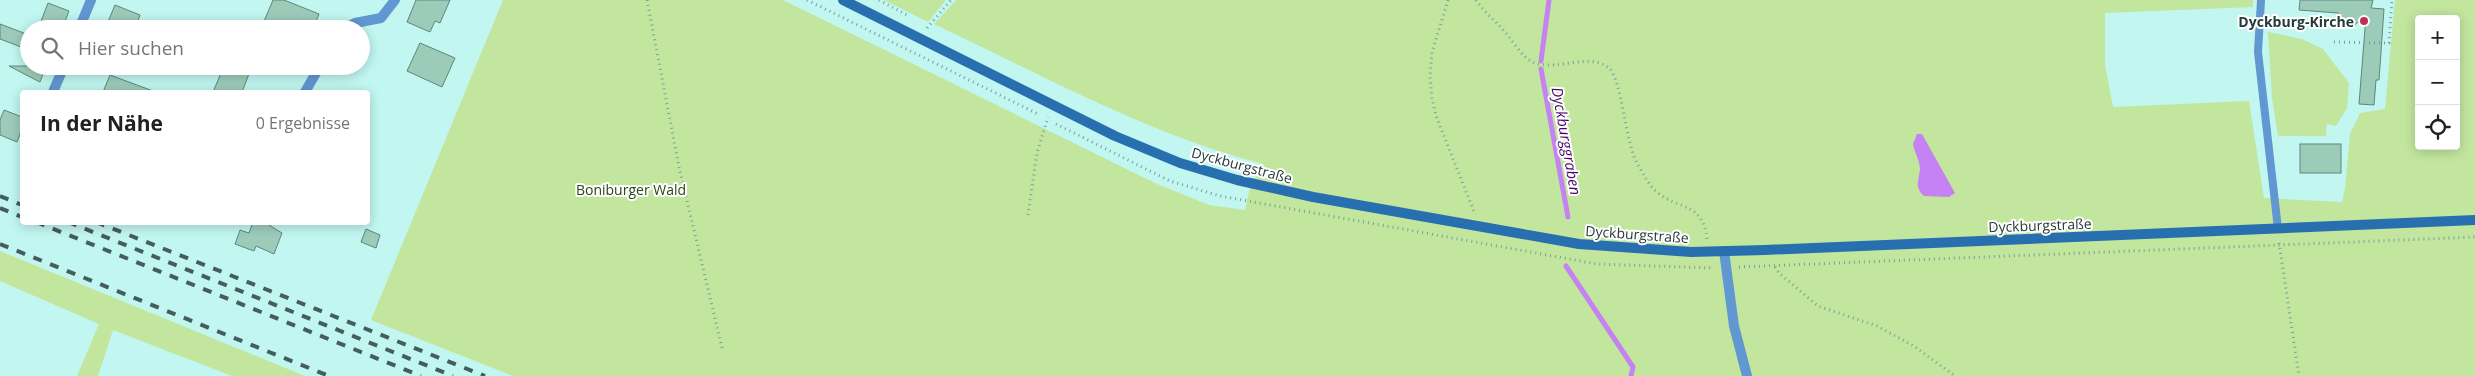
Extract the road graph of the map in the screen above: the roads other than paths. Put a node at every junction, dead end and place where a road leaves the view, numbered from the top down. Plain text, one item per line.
1 (91, 0) edge
2 (394, 0) edge
3 (843, 0) edge
4 (2261, 0) edge
5 (83, 20) edge
6 (370, 20) edge
7 (60, 75) edge
8 (315, 75) edge
9 (54, 90) edge
10 (306, 90) edge
11 (2475, 220) edge
12 (2278, 229) junction
13 (1724, 252) junction
14 (1747, 376) edge

1 - 5 street
2 - 6 street
3 - 13 street, Dyckburgstraße
4 - 12 lane
7 - 9 street
8 - 10 street
11 - 12 street, Dyckburgstraße
12 - 13 street, Dyckburgstraße
13 - 14 street

